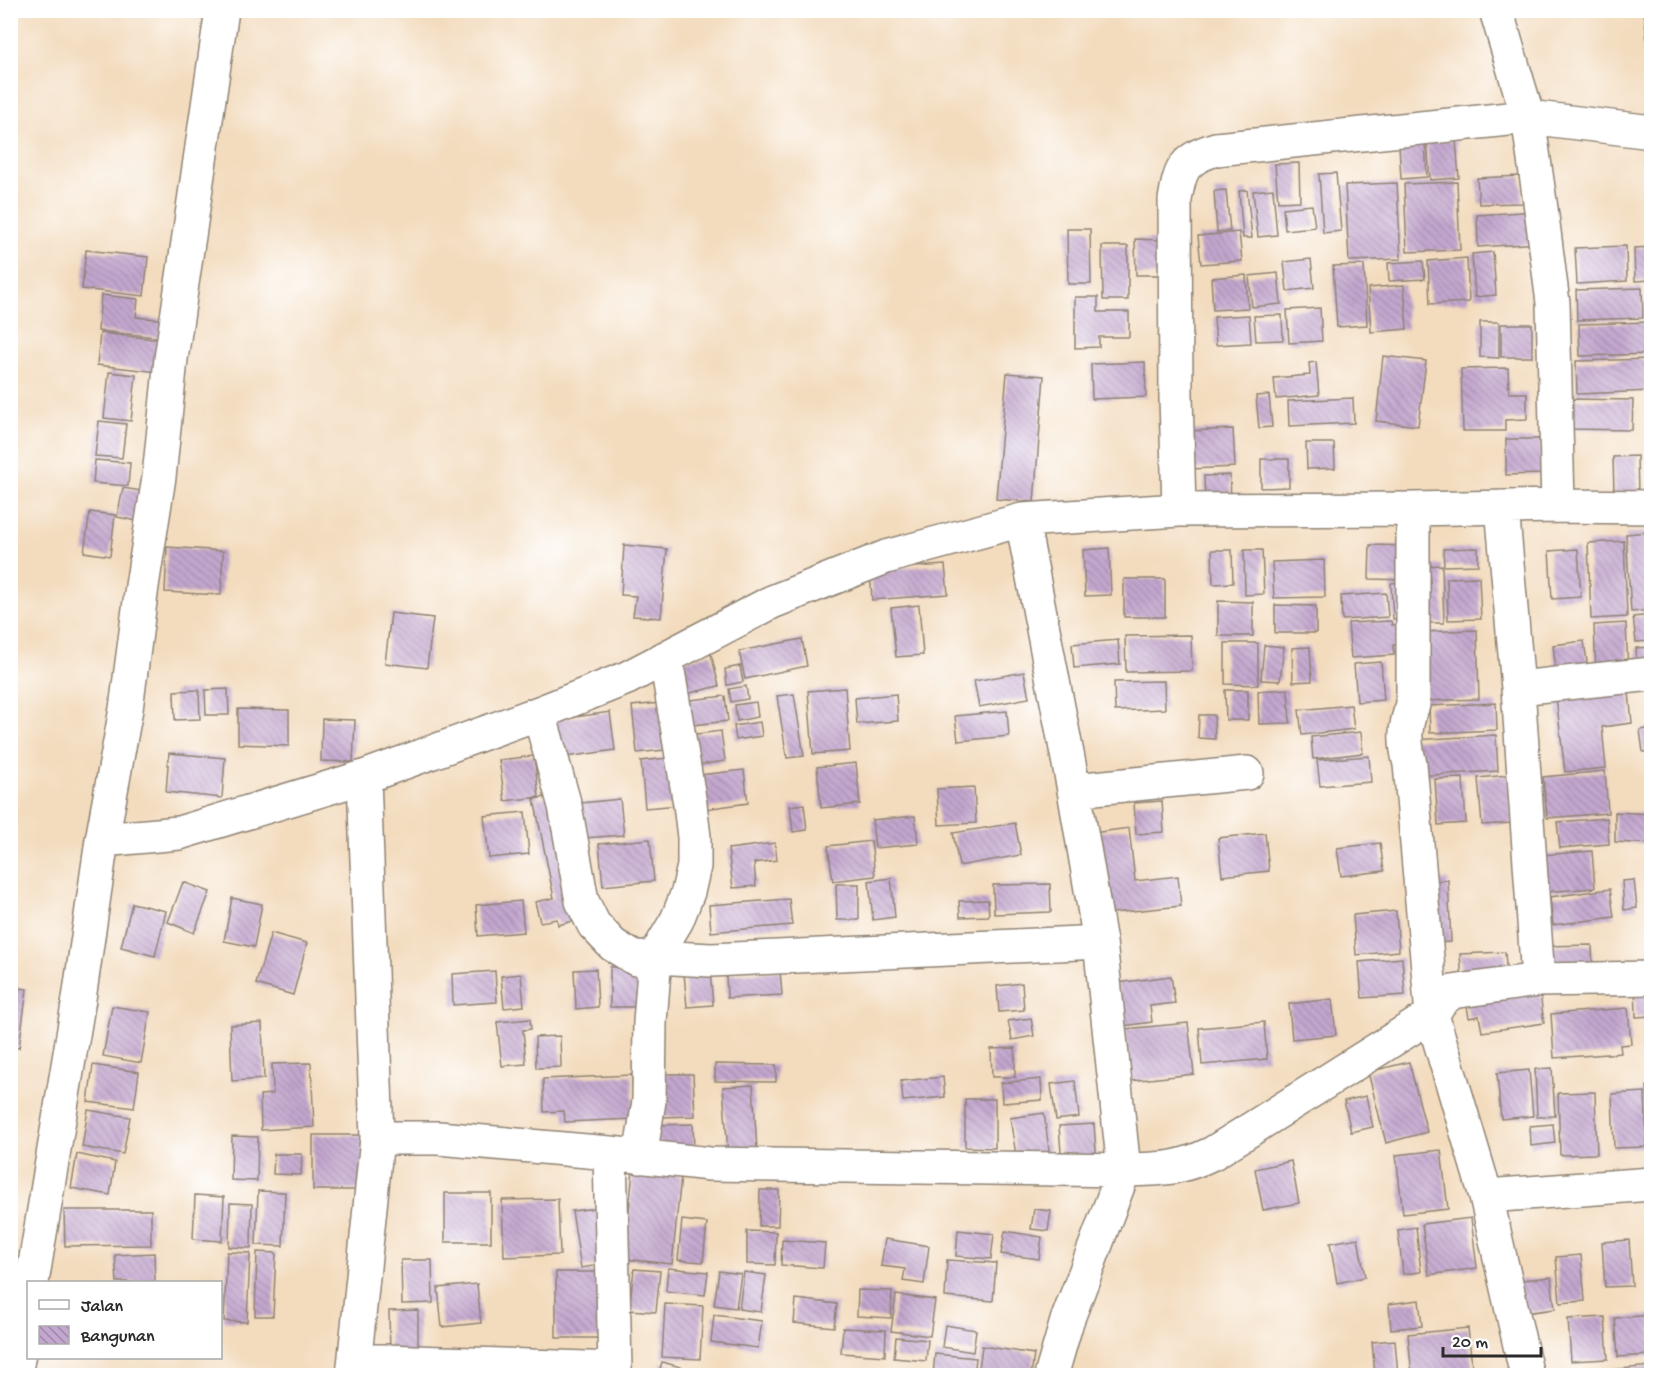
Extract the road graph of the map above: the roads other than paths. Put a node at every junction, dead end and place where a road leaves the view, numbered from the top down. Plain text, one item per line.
1 (222, 10) edge
2 (1496, 10) edge
3 (1528, 117) junction
4 (1652, 132) edge
5 (1558, 506) junction
6 (1503, 507) junction
7 (1652, 507) edge
8 (1413, 509) junction
9 (1179, 510) junction
10 (1022, 520) junction
11 (666, 659) junction
12 (1652, 674) edge
13 (1518, 688) junction
14 (539, 713) junction
15 (1247, 773) dead end
16 (364, 777) junction
17 (1074, 790) junction
18 (102, 840) junction
19 (1100, 942) junction
20 (655, 957) junction
21 (1652, 978) edge
22 (1538, 980) junction
23 (1432, 1015) junction
24 (377, 1138) junction
25 (625, 1155) junction
26 (1124, 1170) junction
27 (1652, 1184) edge
28 (1486, 1196) junction
29 (32, 1281) edge
30 (27, 1308) edge
31 (354, 1368) edge
32 (615, 1372) edge
33 (15, 1376) edge
34 (1051, 1376) edge
35 (1527, 1376) edge

1 - 18 street
2 - 3 street
3 - 4 street
3 - 5 street
3 - 9 street
5 - 6 street
5 - 7 street
6 - 8 street
6 - 13 street
8 - 9 street
8 - 23 street
9 - 10 street
10 - 11 street
10 - 17 street
11 - 14 street
11 - 20 street
12 - 13 street
13 - 22 street
14 - 16 street
14 - 20 street
15 - 17 street
16 - 18 street
16 - 24 street
17 - 19 street
18 - 29 street
19 - 20 street
19 - 26 street
20 - 25 street
21 - 22 street
22 - 23 street
23 - 26 street
23 - 28 street
24 - 25 street
24 - 31 street
25 - 26 street
25 - 32 street
26 - 34 street
27 - 28 street
28 - 35 street
30 - 33 street
31 - 32 street

